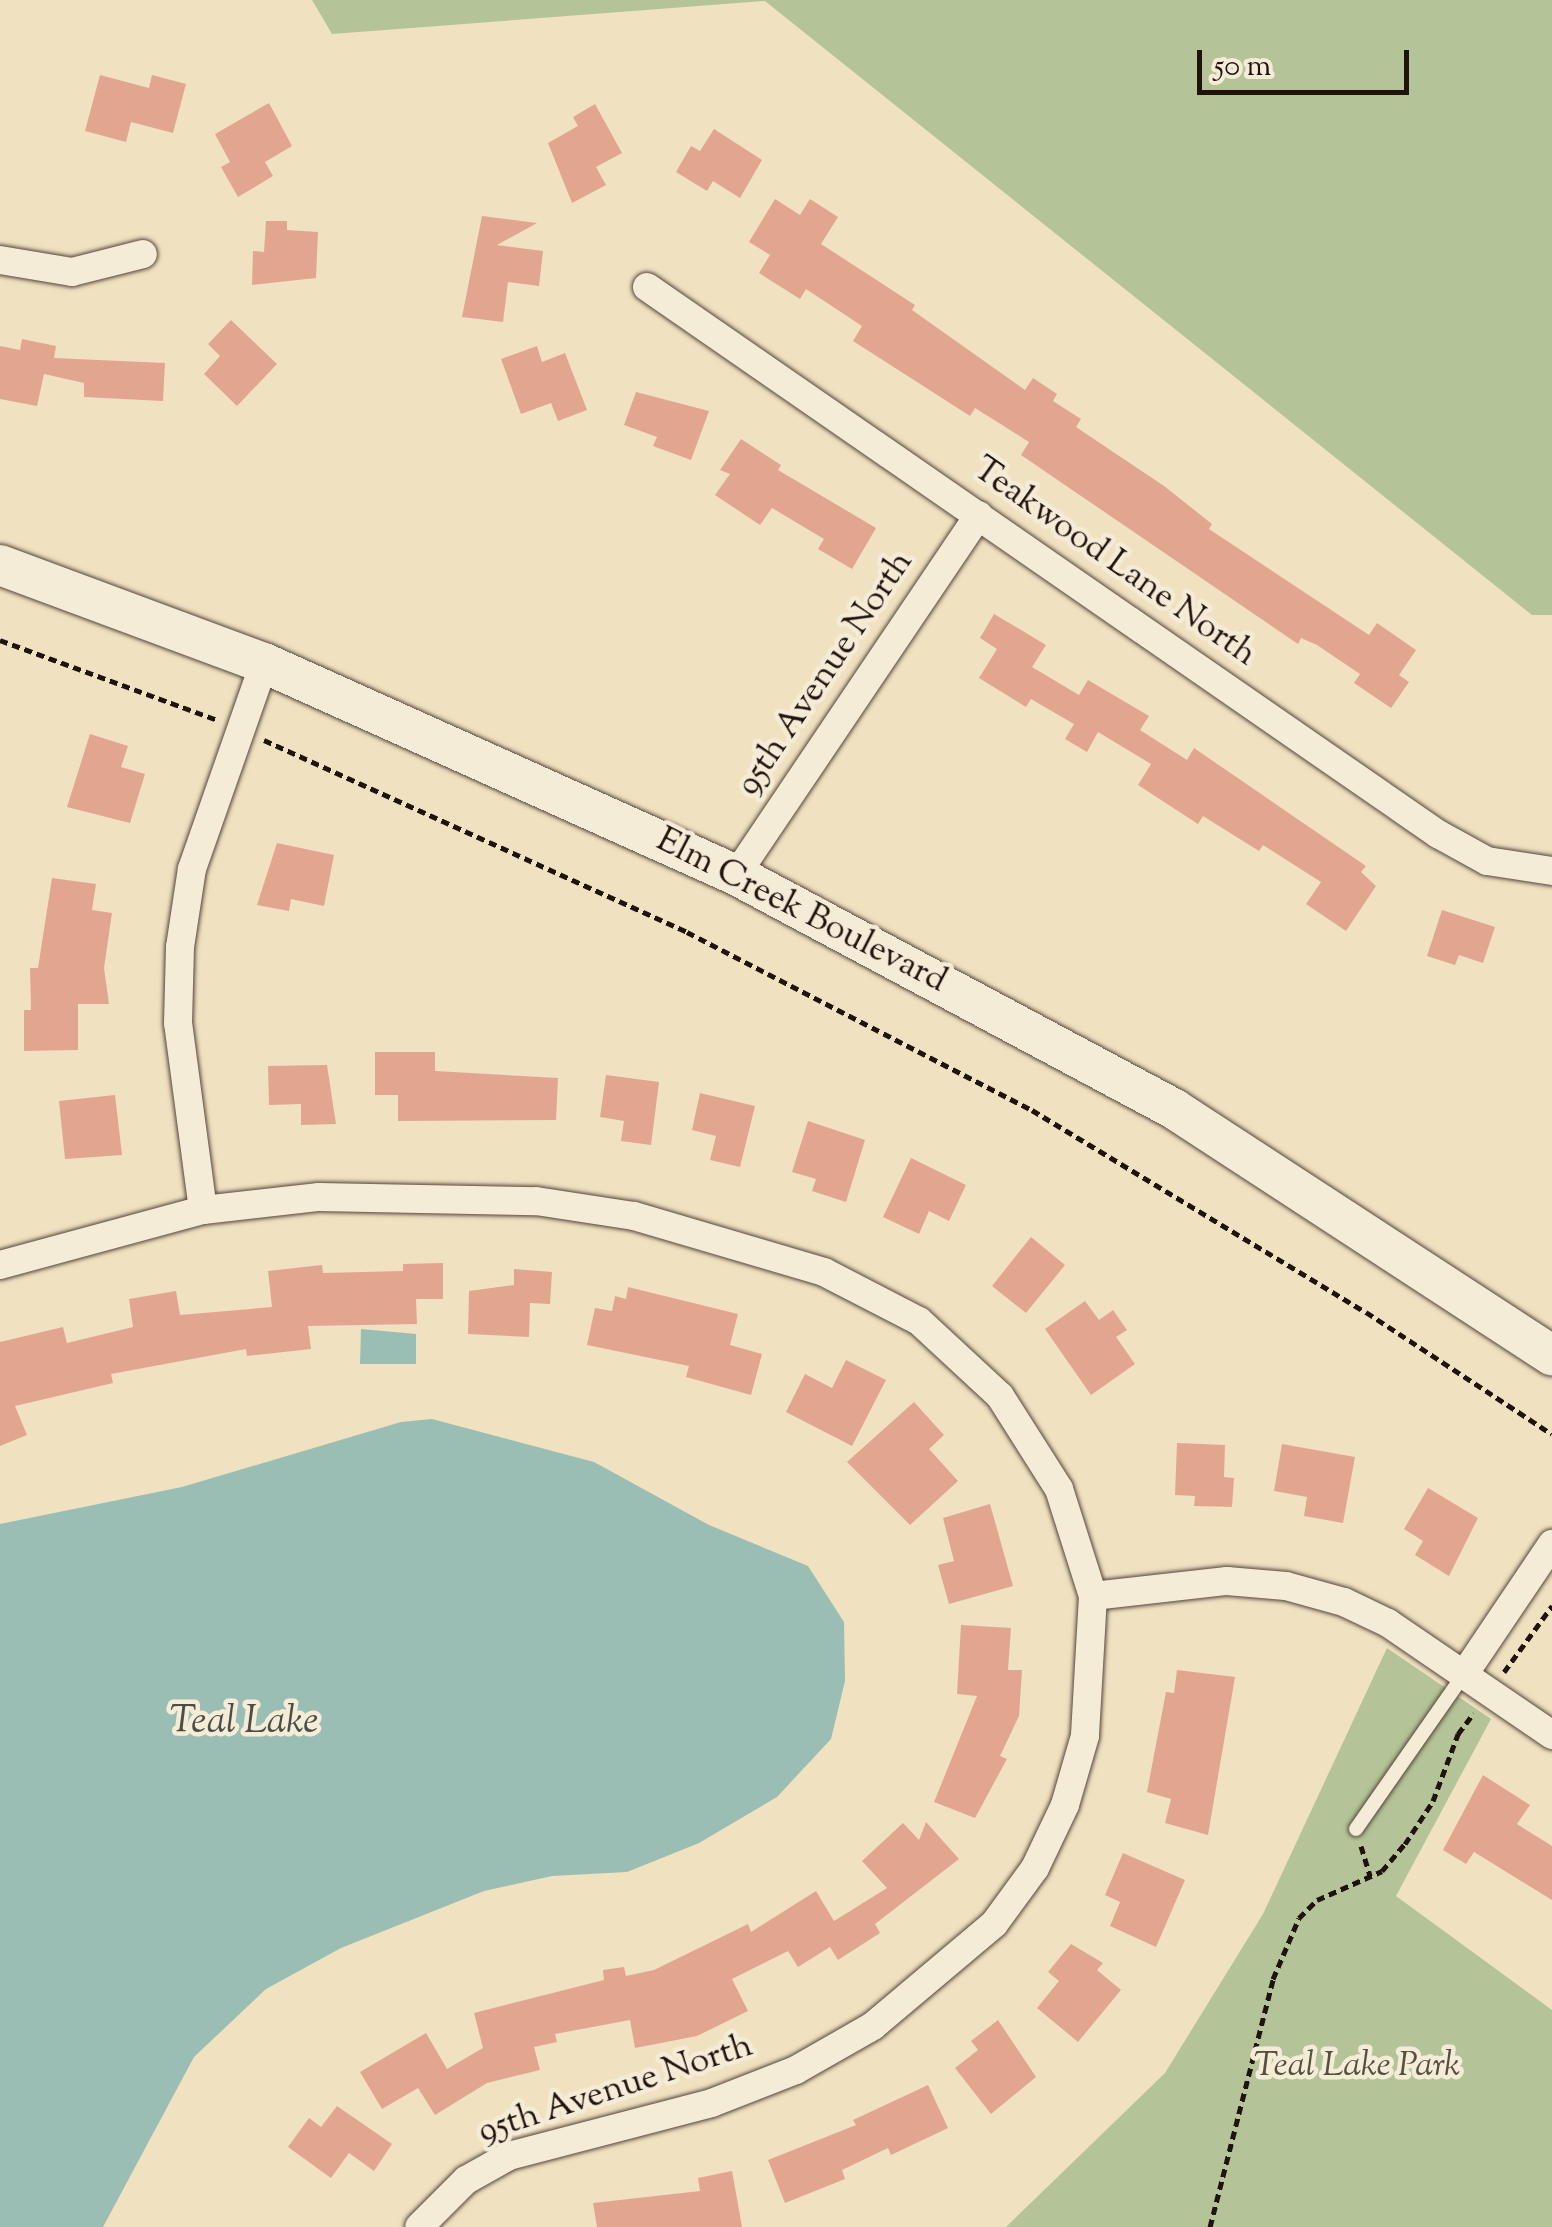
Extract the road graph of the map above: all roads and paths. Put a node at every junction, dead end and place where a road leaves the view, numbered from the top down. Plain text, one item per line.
1 (143, 254) dead end
2 (0, 260) edge
3 (647, 288) dead end
4 (979, 515) junction
5 (0, 565) edge
6 (0, 640) edge
7 (264, 662) junction
8 (240, 729) junction
9 (1552, 871) edge
10 (736, 875) junction
11 (203, 1210) junction
12 (0, 1265) edge
13 (1552, 1356) edge
14 (1552, 1434) edge
15 (1552, 1544) edge
16 (1092, 1596) junction
17 (1552, 1606) edge
18 (1504, 1671) dead end
19 (1464, 1673) junction
20 (1476, 1710) dead end
21 (1552, 1735) edge
22 (1356, 1829) joint
23 (1370, 1876) junction
24 (420, 2227) edge
25 (1210, 2227) edge

1 - 2 street
3 - 4 street, Teakwood Lane North
4 - 9 street, Teakwood Lane North
4 - 10 street, 95th Avenue North
5 - 7 main road, Elm Creek Boulevard
6 - 8 path
7 - 8 street
7 - 10 main road, Elm Creek Boulevard
8 - 11 street
8 - 14 path
10 - 13 main road, Elm Creek Boulevard
11 - 12 street
11 - 16 street
15 - 19 street
16 - 19 street
16 - 24 street, 95th Avenue North
17 - 18 path
19 - 21 street
19 - 22 lane
20 - 23 path
22 - 23 path
23 - 25 path

